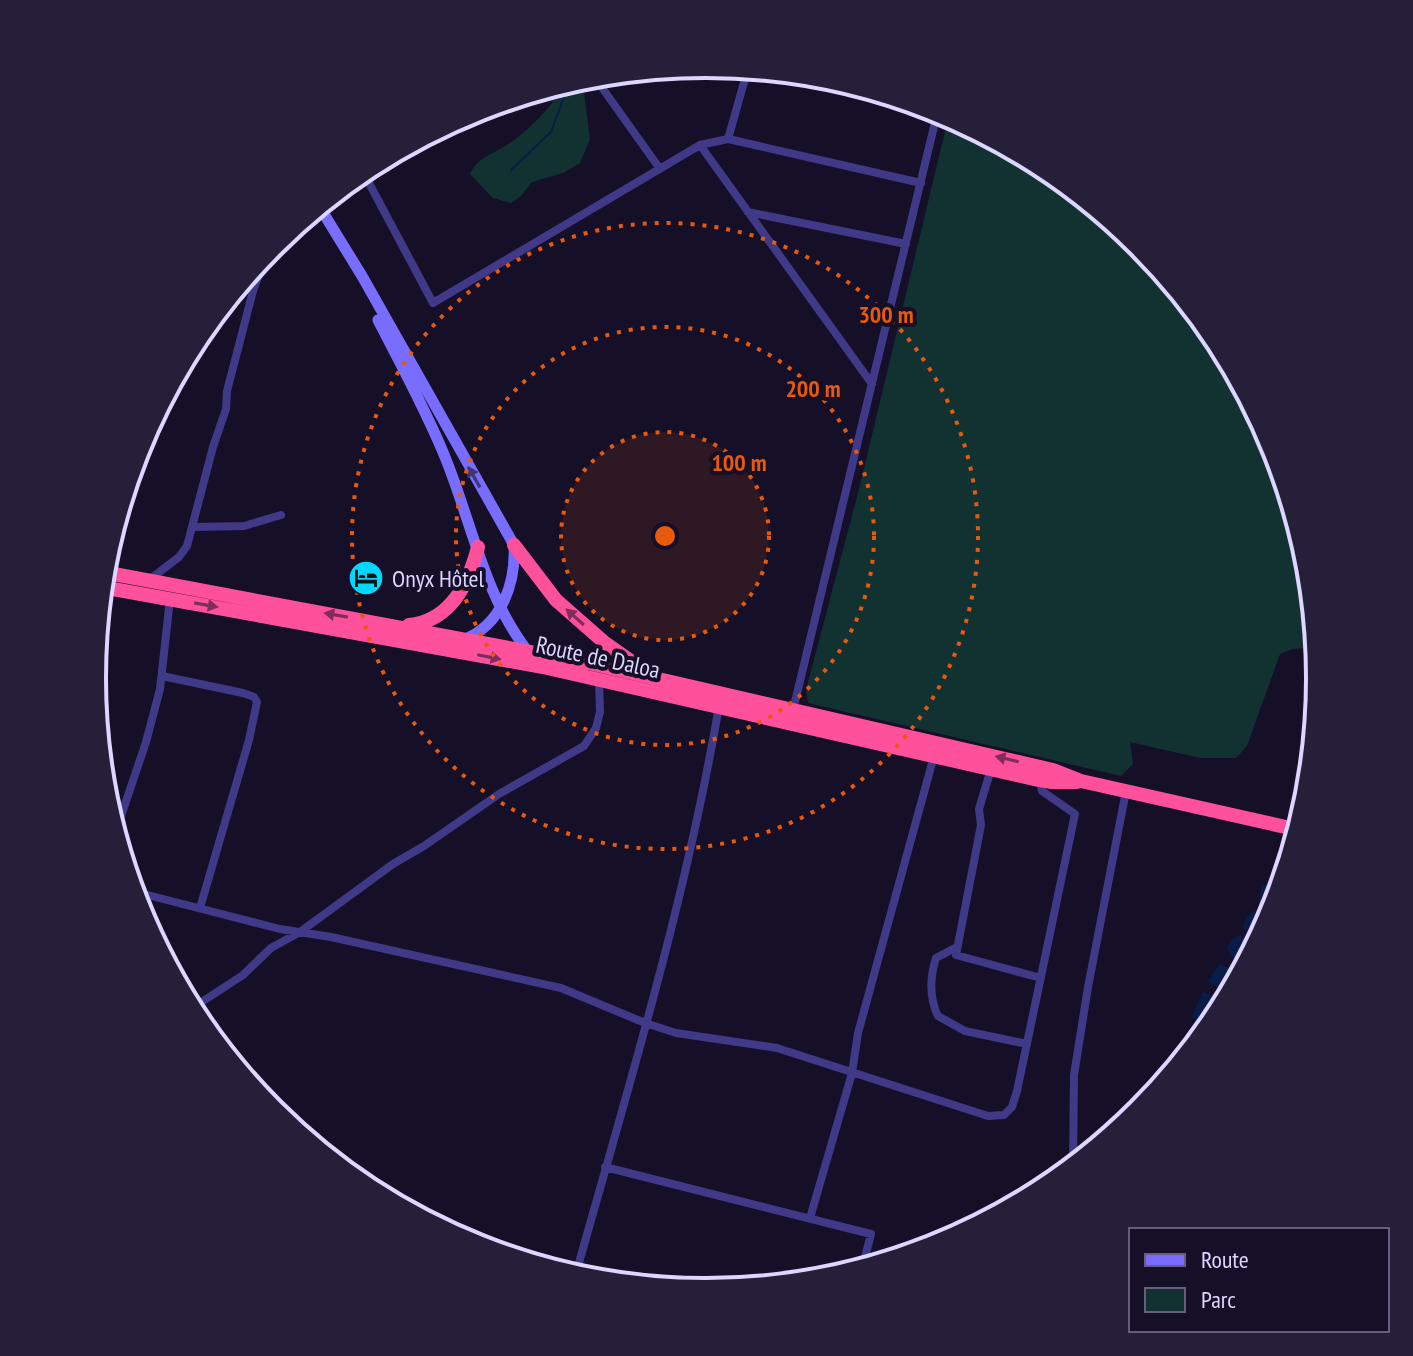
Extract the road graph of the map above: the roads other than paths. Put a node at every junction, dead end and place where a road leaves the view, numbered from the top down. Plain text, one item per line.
1 (745, 79) edge
2 (602, 88) edge
3 (935, 124) edge
4 (728, 139) junction
5 (700, 145) junction
6 (660, 169) junction
7 (369, 182) edge
8 (921, 183) junction
9 (748, 212) junction
10 (325, 216) edge
11 (906, 244) junction
12 (353, 265) junction
13 (258, 279) edge
14 (872, 384) junction
15 (281, 515) dead end
16 (194, 527) junction
17 (514, 545) junction
18 (478, 547) junction
19 (116, 574) edge
20 (148, 580) junction
21 (114, 588) edge
22 (170, 598) junction
23 (500, 609) junction
24 (396, 626) junction
25 (466, 639) junction
26 (441, 647) junction
27 (527, 651) junction
28 (543, 667) junction
29 (162, 676) junction
30 (599, 680) junction
31 (659, 681) junction
32 (719, 706) junction
33 (793, 710) junction
34 (934, 756) junction
35 (991, 769) junction
36 (1040, 780) junction
37 (1081, 781) junction
38 (1126, 791) junction
39 (122, 813) edge
40 (1287, 827) edge
41 (147, 895) edge
42 (200, 908) junction
43 (300, 932) junction
44 (955, 948) junction
45 (1041, 978) junction
46 (202, 1002) edge
47 (645, 1023) junction
48 (1027, 1044) junction
49 (852, 1073) junction
50 (1073, 1153) edge
51 (605, 1167) junction
52 (810, 1218) junction
53 (865, 1257) edge
54 (579, 1264) edge

1 - 4 street
2 - 6 street
3 - 8 street
4 - 5 street
4 - 8 street
5 - 6 street
5 - 9 street
6 - 7 street
8 - 11 street
9 - 11 street
9 - 14 street
10 - 12 main road
11 - 14 street
17 -> 12 main road
12 - 18 main road
13 - 16 street
14 - 33 street
15 - 16 street
16 - 20 street
17 - 23 main road
31 -> 17 highway
18 - 23 main road
18 - 24 highway
19 - 20 highway, Route de Daloa
24 -> 20 highway, Route de Daloa
21 - 22 highway, Route de Daloa
22 -> 26 highway, Route de Daloa
22 - 29 street
23 - 25 main road
23 - 27 main road
24 - 25 highway, Route de Daloa
25 - 26 main road
25 - 27 highway, Route de Daloa
26 -> 28 highway, Route de Daloa
27 - 28 main road
27 - 31 highway, Route de Daloa
28 - 30 highway, Route de Daloa
29 - 39 street
29 - 42 street
30 - 32 highway, Route de Daloa
30 - 43 street
31 - 33 highway, Route de Daloa
32 - 34 highway, Route de Daloa
32 - 47 street
37 -> 33 highway, Route de Daloa
34 - 35 highway, Route de Daloa
34 - 49 street
35 - 36 highway, Route de Daloa
35 - 44 street
36 - 37 highway, Route de Daloa
36 - 45 street
37 - 38 highway
38 - 40 highway
38 - 50 street
41 - 42 street
42 - 43 street
43 - 46 street
43 - 47 street
44 - 45 street
44 - 48 street
45 - 48 street
47 - 49 street
47 - 51 street
48 - 49 street
49 - 52 street
51 - 52 street
51 - 54 street
52 - 53 street

